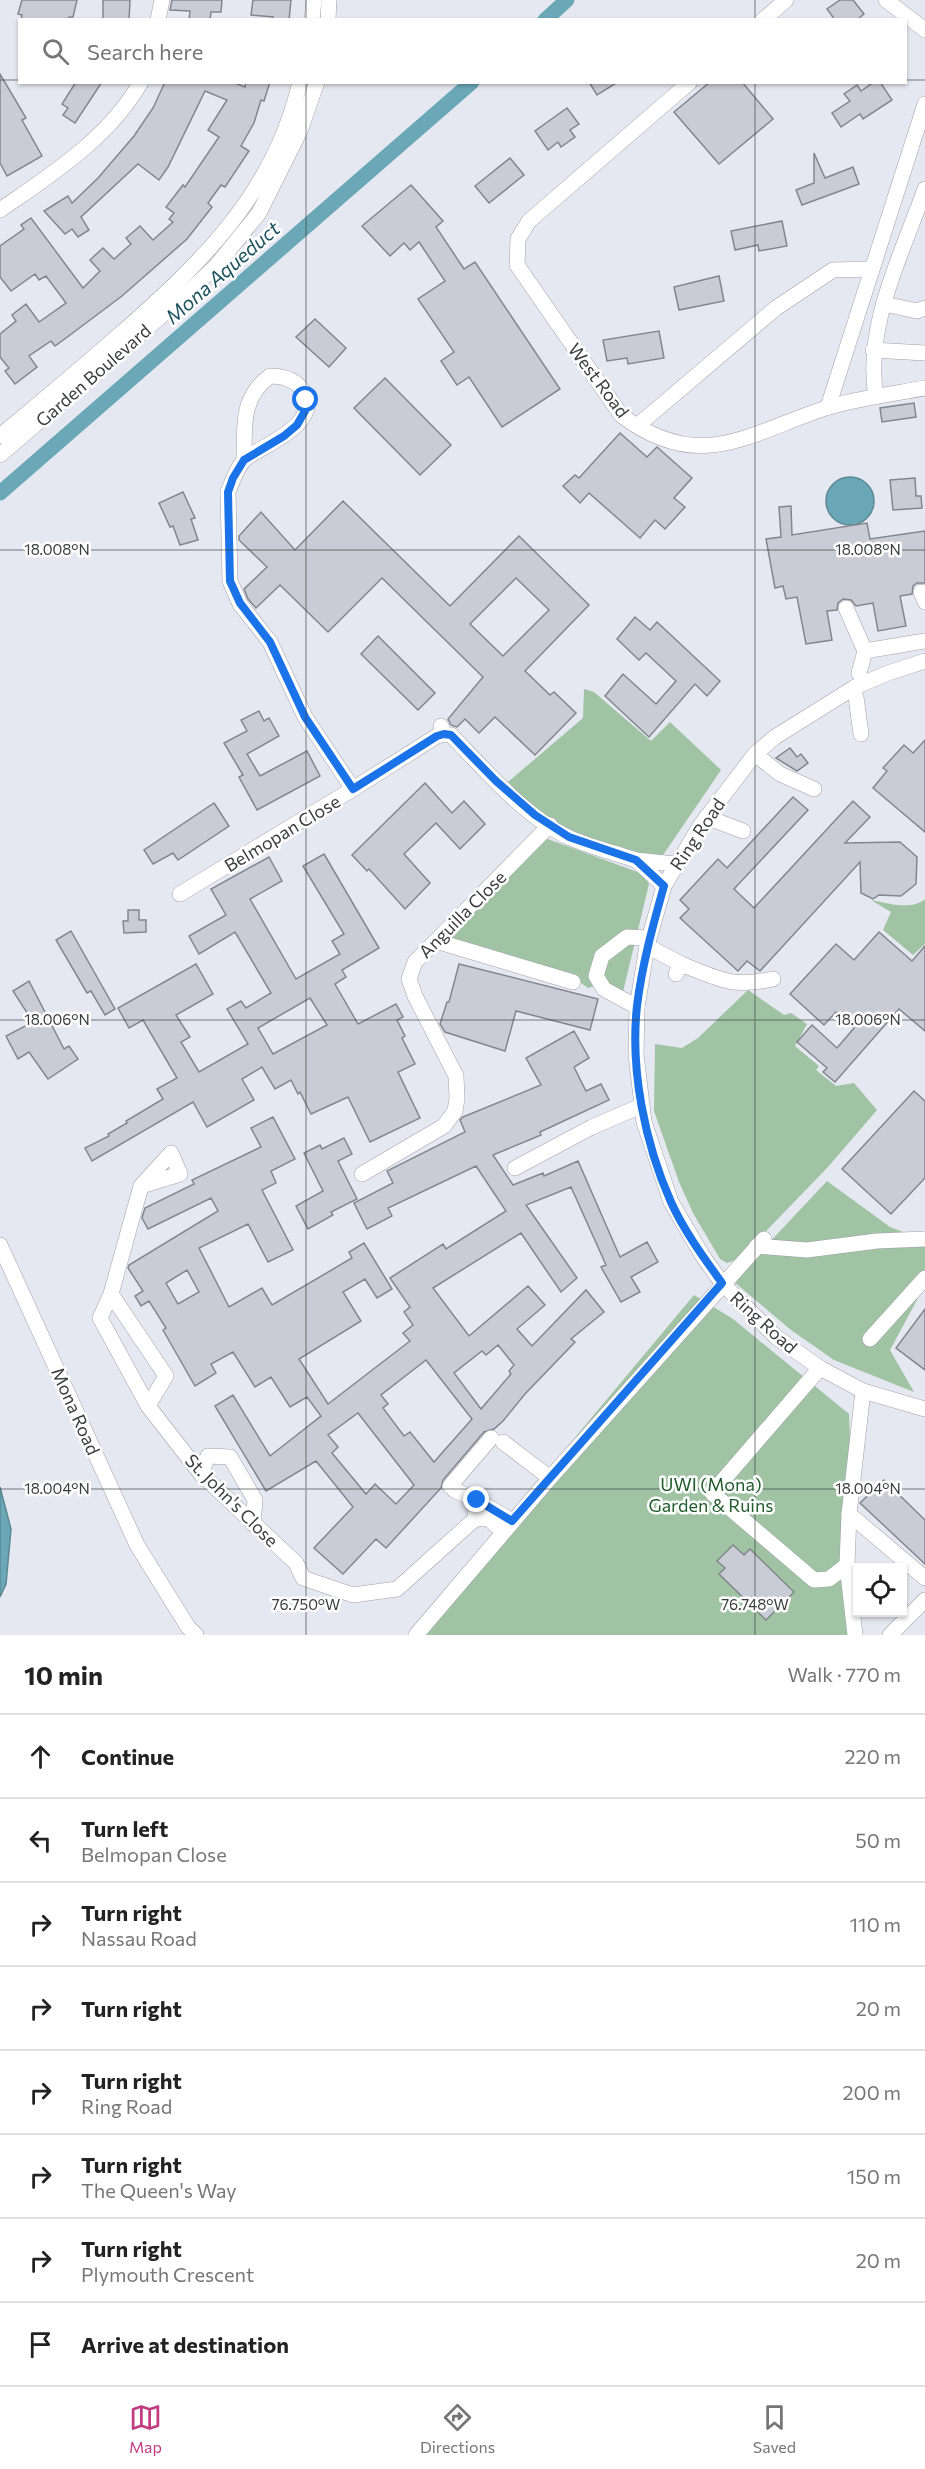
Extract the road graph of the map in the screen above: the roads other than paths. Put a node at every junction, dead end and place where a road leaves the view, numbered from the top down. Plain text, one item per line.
1 (162, 0) edge
2 (314, 0) edge
3 (329, 0) edge
4 (786, 0) edge
5 (886, 0) edge
6 (158, 18) edge
7 (312, 18) edge
8 (327, 18) edge
9 (765, 18) edge
10 (925, 30) edge
11 (140, 84) edge
12 (299, 84) edge
13 (316, 84) edge
14 (688, 84) edge
15 (925, 104) edge
16 (925, 189) edge
17 (0, 209) edge
18 (872, 269) junction
19 (884, 304) junction
20 (925, 308) edge
21 (873, 350) junction
22 (925, 353) edge
23 (925, 388) edge
24 (876, 397) junction
25 (828, 407) junction
26 (637, 426) junction
27 (0, 436) edge
28 (0, 455) edge
29 (244, 460) junction
30 (846, 608) dead end
31 (925, 640) edge
32 (865, 651) junction
33 (925, 661) edge
34 (859, 673) dead end
35 (856, 697) dead end
36 (861, 734) dead end
37 (755, 754) junction
38 (353, 789) junction
39 (814, 789) dead end
40 (706, 817) junction
41 (550, 825) junction
42 (743, 831) dead end
43 (636, 860) junction
44 (675, 864) junction
45 (664, 886) junction
46 (180, 894) dead end
47 (436, 941) junction
48 (648, 942) junction
49 (773, 979) dead end
50 (573, 982) dead end
51 (637, 1007) junction
52 (641, 1106) junction
53 (515, 1168) dead end
54 (362, 1174) dead end
55 (141, 1186) dead end
56 (925, 1239) edge
57 (0, 1245) edge
58 (925, 1278) edge
59 (722, 1283) junction
60 (111, 1294) junction
61 (870, 1339) dead end
62 (820, 1368) junction
63 (863, 1391) junction
64 (148, 1407) junction
65 (925, 1409) edge
66 (201, 1474) junction
67 (550, 1478) junction
68 (477, 1500) junction
69 (849, 1514) junction
70 (475, 1519) junction
71 (253, 1524) junction
72 (508, 1527) junction
73 (847, 1565) junction
74 (925, 1578) edge
75 (925, 1600) edge
76 (196, 1635) edge
77 (416, 1635) edge
78 (855, 1635) edge
79 (890, 1635) edge

1 - 6 street
2 - 7 street
3 - 8 street
4 - 9 street
5 - 10 street
11 - 17 street
12 - 27 street, Garden Boulevard
13 - 28 street, Garden Boulevard
14 - 26 street, West Road
15 - 18 street
16 - 19 street
18 - 25 street
18 - 26 street
19 - 20 street
19 - 21 street
21 - 22 street
21 - 24 street
23 - 24 street, West Road
24 - 25 street, West Road
25 - 26 street, West Road
29 - 29 street
29 - 38 street
30 - 32 street
31 - 32 street
32 - 34 street
33 - 37 street, Ring Road
35 - 36 street
37 - 39 street
37 - 40 street, Ring Road
38 - 41 street, Belmopan Close
38 - 46 street, Belmopan Close
40 - 42 street
40 - 44 street, Ring Road
41 - 43 street
41 - 47 street, Anguilla Close
43 - 44 street
43 - 45 street
44 - 45 street, Ring Road
45 - 48 street, Ring Road
47 - 50 street
47 - 54 street, Anguilla Close
48 - 49 street
48 - 51 street, Ring Road
48 - 51 street
51 - 52 street, Ring Road
52 - 53 street
52 - 59 street, Ring Road
55 - 60 street, St. John's Close
56 - 59 street
57 - 76 street, Mona Road
58 - 61 street
59 - 62 street, Ring Road
59 - 67 street
60 - 64 street, St. John's Close
60 - 64 street
62 - 63 street, Ring Road
62 - 73 street
63 - 65 street, Ring Road
63 - 69 street
64 - 66 street, St. John's Close
66 - 71 street, St. John's Close
66 - 71 street
67 - 68 street
67 - 72 street
68 - 70 street
68 - 72 street
69 - 73 street
69 - 74 street
70 - 71 street, St. John's Close
70 - 72 street
72 - 77 street
73 - 78 street
75 - 79 street

